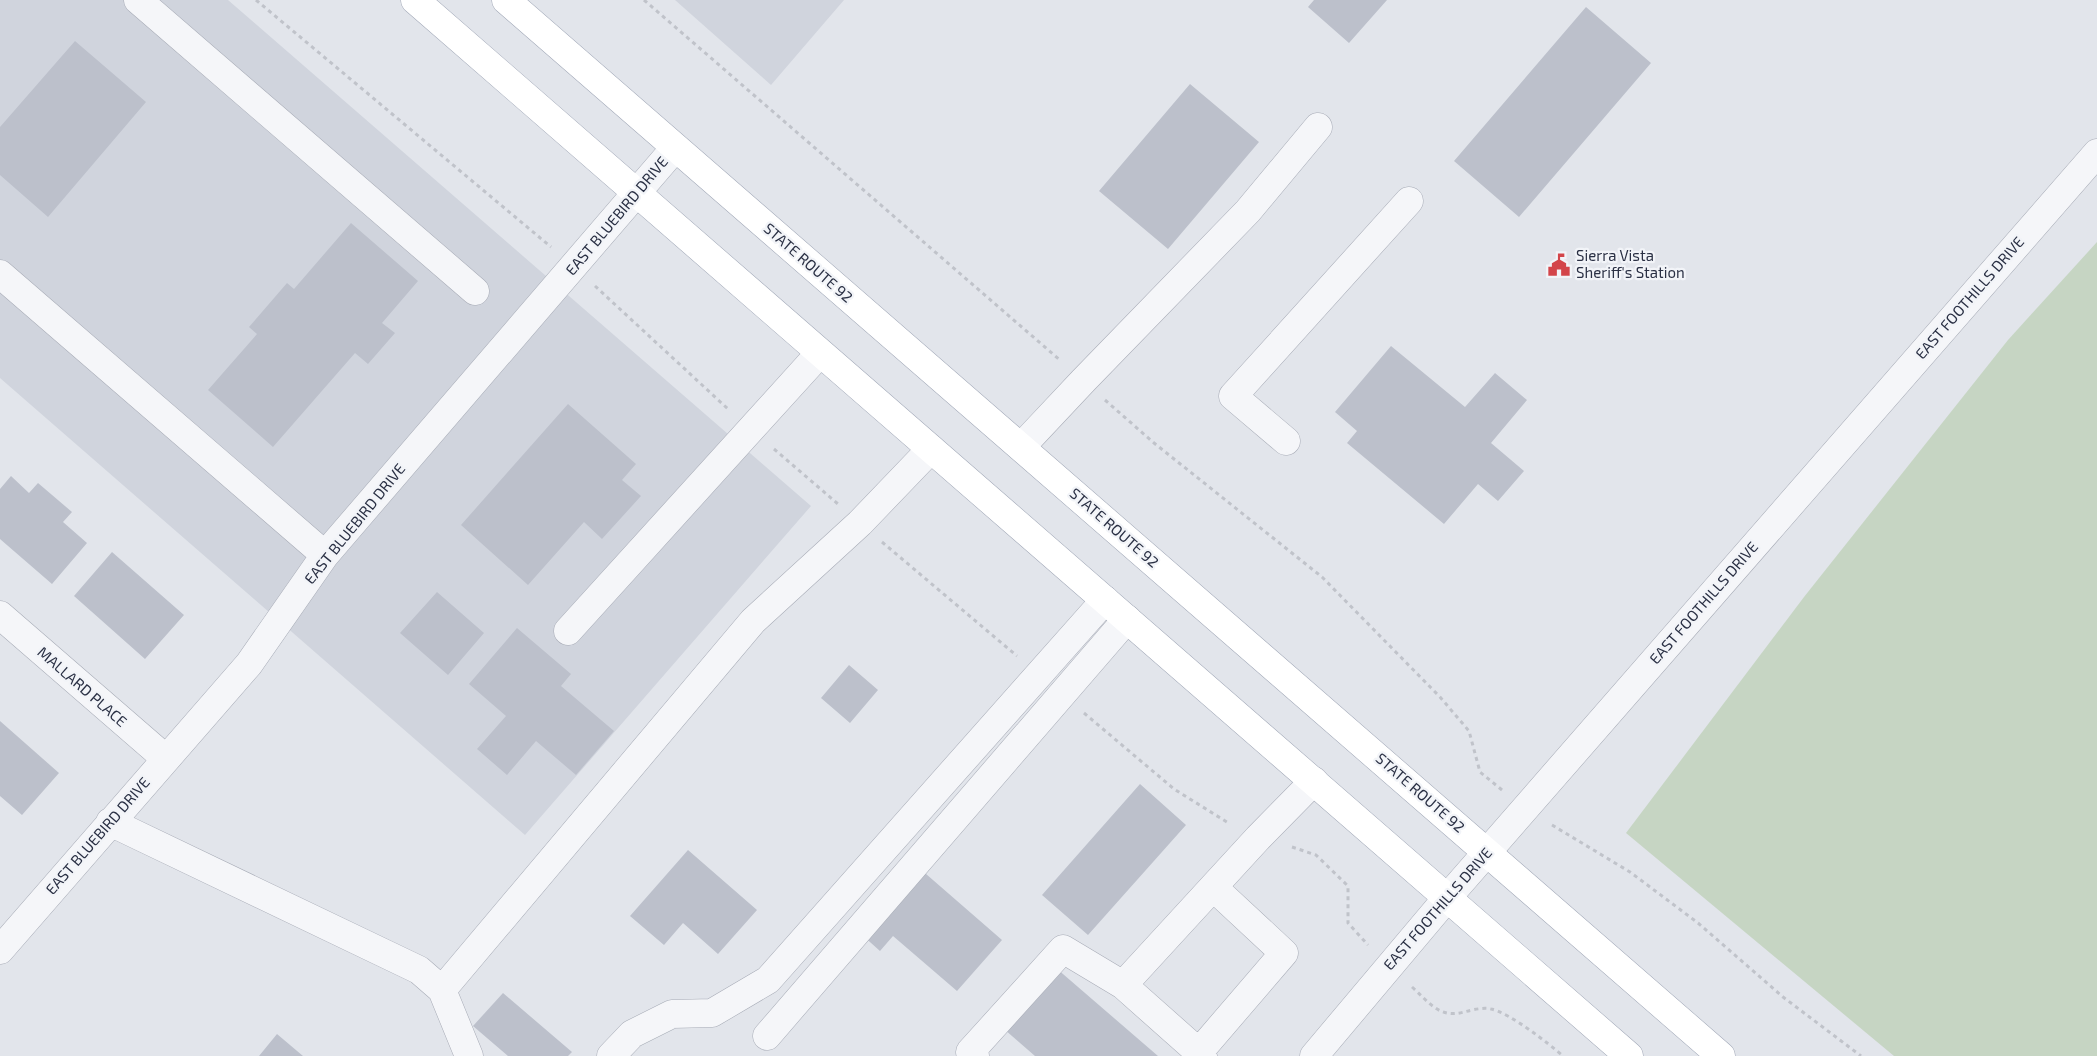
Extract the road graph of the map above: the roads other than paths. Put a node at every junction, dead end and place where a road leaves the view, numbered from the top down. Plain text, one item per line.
1 (138, 0) edge
2 (415, 0) edge
3 (506, 0) edge
4 (1318, 127) dead end
5 (676, 148) junction
6 (2097, 153) edge
7 (637, 194) junction
8 (1409, 201) dead end
9 (0, 274) edge
10 (475, 291) dead end
11 (820, 352) junction
12 (1286, 442) dead end
13 (1021, 448) junction
14 (931, 449) junction
15 (325, 555) junction
16 (1105, 600) junction
17 (0, 615) edge
18 (1128, 619) junction
19 (568, 631) dead end
20 (165, 758) junction
21 (1314, 781) junction
22 (110, 822) junction
23 (1488, 852) junction
24 (1213, 887) junction
25 (1447, 898) junction
26 (0, 950) edge
27 (1123, 985) junction
28 (442, 990) junction
29 (767, 1036) dead end
30 (1201, 1054) edge
31 (469, 1056) edge
32 (611, 1056) edge
33 (975, 1056) edge
34 (1314, 1056) edge
35 (1629, 1056) edge
36 (1721, 1056) edge

1 - 10 street
2 - 7 main road
3 - 5 main road, STATE ROUTE 92
4 - 13 street
5 - 7 street, EAST BLUEBIRD DRIVE
5 - 13 main road, STATE ROUTE 92
6 - 23 street, EAST FOOTHILLS DRIVE
7 - 11 main road
7 - 15 street, EAST BLUEBIRD DRIVE
8 - 12 street
9 - 15 street
11 - 14 main road
11 - 19 street
13 - 23 main road, STATE ROUTE 92
14 - 16 main road
14 - 28 street
15 - 20 street, EAST BLUEBIRD DRIVE
16 - 18 main road
16 - 32 street
17 - 20 street, MALLARD PLACE
18 - 21 main road
18 - 29 street
20 - 22 street, EAST BLUEBIRD DRIVE
21 - 24 street
21 - 25 main road
22 - 26 street, EAST BLUEBIRD DRIVE
22 - 28 street
23 - 25 street, EAST FOOTHILLS DRIVE
23 - 36 main road, STATE ROUTE 92
24 - 27 street
24 - 30 street
25 - 34 street, EAST FOOTHILLS DRIVE
25 - 35 main road
27 - 30 street
27 - 33 street
28 - 31 street

